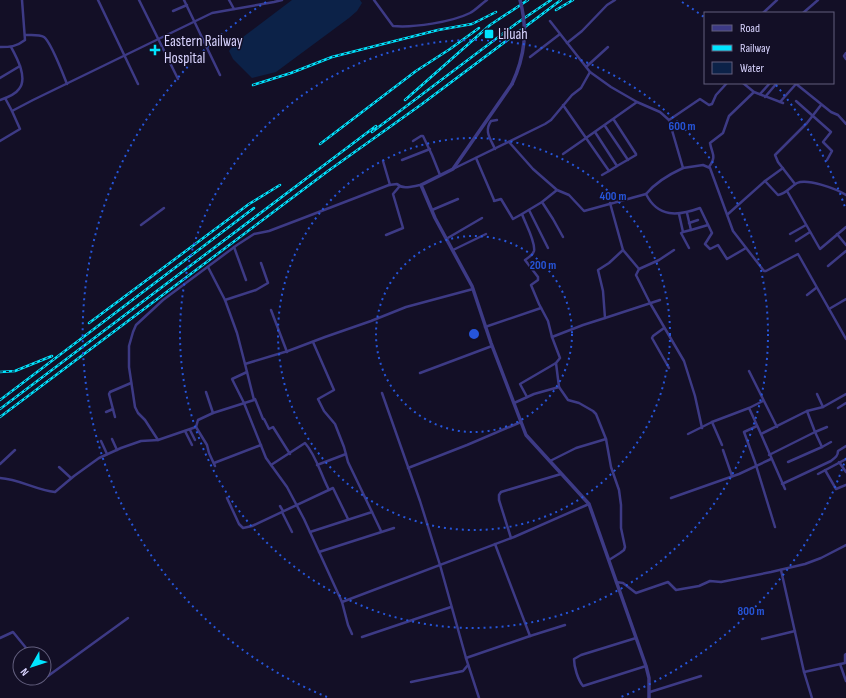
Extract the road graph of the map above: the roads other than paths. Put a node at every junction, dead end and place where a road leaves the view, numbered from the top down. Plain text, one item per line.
1 (22, 0) edge
2 (98, 0) edge
3 (139, 0) edge
4 (184, 0) edge
5 (229, 0) edge
6 (282, 0) edge
7 (374, 0) edge
8 (487, 0) edge
9 (520, 0) edge
10 (615, 0) edge
11 (777, 0) edge
12 (818, 0) edge
13 (187, 5) junction
14 (234, 9) junction
15 (173, 11) dead end
16 (764, 12) edge
17 (804, 12) edge
18 (550, 21) dead end
19 (194, 22) junction
20 (25, 34) junction
21 (560, 34) junction
22 (158, 39) junction
23 (567, 43) junction
24 (0, 47) edge
25 (12, 47) junction
26 (608, 47) dead end
27 (846, 53) edge
28 (125, 56) junction
29 (530, 57) dead end
30 (846, 58) edge
31 (20, 66) junction
32 (586, 67) junction
33 (590, 72) junction
34 (220, 75) dead end
35 (0, 78) edge
36 (178, 79) dead end
37 (67, 84) junction
38 (138, 84) dead end
39 (726, 84) edge
40 (744, 84) edge
41 (769, 84) edge
42 (776, 84) edge
43 (796, 84) edge
44 (754, 92) junction
45 (760, 94) junction
46 (765, 96) junction
47 (5, 98) junction
48 (0, 100) edge
49 (796, 101) dead end
50 (637, 102) junction
51 (821, 105) junction
52 (563, 106) junction
53 (12, 111) junction
54 (813, 115) junction
55 (497, 120) dead end
56 (614, 120) junction
57 (669, 120) junction
58 (846, 124) edge
59 (605, 126) junction
60 (595, 132) junction
61 (586, 138) junction
62 (0, 141) edge
63 (413, 141) dead end
64 (509, 142) junction
65 (495, 149) junction
66 (430, 150) junction
67 (563, 154) dead end
68 (476, 158) junction
69 (402, 160) dead end
70 (628, 160) junction
71 (827, 160) dead end
72 (383, 161) dead end
73 (618, 166) junction
74 (709, 167) junction
75 (683, 168) junction
76 (783, 168) junction
77 (453, 169) junction
78 (609, 171) junction
79 (440, 175) junction
80 (602, 175) dead end
81 (765, 181) junction
82 (390, 184) junction
83 (795, 184) junction
84 (421, 185) junction
85 (399, 187) junction
86 (557, 190) junction
87 (786, 191) junction
88 (646, 194) junction
89 (846, 195) edge
90 (458, 199) dead end
91 (542, 202) junction
92 (610, 204) junction
93 (164, 208) dead end
94 (432, 210) junction
95 (528, 210) junction
96 (687, 213) junction
97 (522, 214) junction
98 (679, 214) junction
99 (728, 214) junction
100 (482, 218) dead end
101 (698, 220) dead end
102 (689, 223) junction
103 (141, 225) dead end
104 (708, 225) junction
105 (806, 225) junction
106 (846, 227) edge
107 (691, 230) junction
108 (683, 232) junction
109 (810, 232) junction
110 (486, 234) dead end
111 (790, 234) dead end
112 (837, 234) junction
113 (386, 235) dead end
114 (563, 237) dead end
115 (446, 239) junction
116 (796, 241) dead end
117 (846, 245) edge
118 (234, 247) junction
119 (548, 248) dead end
120 (689, 248) dead end
121 (746, 248) junction
122 (453, 250) junction
123 (623, 250) junction
124 (674, 250) dead end
125 (846, 252) edge
126 (261, 263) dead end
127 (828, 266) dead end
128 (208, 267) junction
129 (639, 269) junction
130 (246, 280) dead end
131 (816, 288) junction
132 (473, 289) junction
133 (807, 294) dead end
134 (225, 300) junction
135 (660, 300) dead end
136 (846, 300) edge
137 (650, 303) junction
138 (541, 308) junction
139 (829, 309) junction
140 (271, 310) dead end
141 (605, 318) junction
142 (485, 327) junction
143 (664, 328) junction
144 (552, 337) junction
145 (846, 340) edge
146 (313, 342) junction
147 (492, 346) junction
148 (287, 352) junction
149 (556, 363) junction
150 (245, 364) junction
151 (669, 368) dead end
152 (749, 371) dead end
153 (247, 372) junction
154 (420, 373) dead end
155 (131, 383) junction
156 (559, 386) junction
157 (206, 392) dead end
158 (382, 393) dead end
159 (816, 394) dead end
160 (846, 394) edge
161 (254, 397) junction
162 (527, 397) junction
163 (763, 401) junction
164 (244, 403) junction
165 (846, 403) edge
166 (514, 404) junction
167 (823, 406) junction
168 (749, 408) junction
169 (838, 408) dead end
170 (113, 409) junction
171 (807, 411) junction
172 (106, 412) dead end
173 (213, 413) junction
174 (115, 417) dead end
175 (521, 422) junction
176 (712, 422) junction
177 (757, 426) junction
178 (196, 427) junction
179 (777, 427) junction
180 (827, 427) dead end
181 (702, 428) junction
182 (190, 430) junction
183 (185, 431) junction
184 (815, 432) junction
185 (688, 434) dead end
186 (761, 434) junction
187 (112, 439) dead end
188 (606, 439) junction
189 (158, 440) junction
190 (195, 440) dead end
191 (101, 441) dead end
192 (831, 442) dead end
193 (192, 445) dead end
194 (261, 445) junction
195 (722, 445) dead end
196 (846, 446) edge
197 (822, 447) junction
198 (15, 450) dead end
199 (117, 450) junction
200 (723, 450) dead end
201 (107, 454) junction
202 (290, 454) junction
203 (346, 454) junction
204 (769, 455) junction
205 (771, 459) junction
206 (846, 459) edge
207 (550, 461) junction
208 (788, 462) dead end
209 (839, 462) junction
210 (0, 464) edge
211 (271, 465) junction
212 (317, 465) junction
213 (756, 465) junction
214 (59, 467) dead end
215 (408, 468) junction
216 (825, 470) junction
217 (846, 472) edge
218 (561, 474) junction
219 (818, 474) dead end
220 (732, 476) junction
221 (0, 478) edge
222 (71, 478) junction
223 (782, 484) junction
224 (846, 486) edge
225 (785, 489) dead end
226 (329, 490) junction
227 (227, 498) dead end
228 (671, 498) dead end
229 (589, 504) junction
230 (296, 505) junction
231 (280, 506) dead end
232 (282, 512) junction
233 (372, 512) junction
234 (348, 520) junction
235 (775, 527) dead end
236 (394, 528) dead end
237 (381, 531) junction
238 (292, 532) dead end
239 (310, 532) junction
240 (511, 538) junction
241 (495, 544) junction
242 (846, 545) edge
243 (319, 552) junction
244 (609, 560) junction
245 (440, 565) junction
246 (781, 570) junction
247 (616, 582) junction
248 (342, 602) junction
249 (451, 606) junction
250 (128, 618) dead end
251 (565, 625) dead end
252 (795, 631) junction
253 (352, 634) dead end
254 (530, 636) junction
255 (362, 637) dead end
256 (0, 638) edge
257 (636, 638) junction
258 (762, 639) dead end
259 (24, 646) edge
260 (846, 654) edge
261 (466, 658) junction
262 (840, 664) junction
263 (468, 665) junction
264 (646, 666) junction
265 (804, 672) junction
266 (52, 673) edge
267 (701, 676) dead end
268 (411, 682) dead end
269 (846, 682) edge
270 (650, 692) junction
271 (479, 698) edge
272 (649, 698) edge
273 (812, 698) edge

1 - 20 street
2 - 28 street
3 - 22 street
4 - 13 street
5 - 14 street
6 - 14 street
7 - 8 street
9 - 77 street, bridge
10 - 23 street
11 - 16 street
12 - 17 street
13 - 15 street
13 - 19 street
14 - 19 street
18 - 21 street
19 - 22 street
19 - 34 street
20 - 25 street
20 - 37 street
21 - 23 street
21 - 29 street
22 - 28 street
22 - 36 street
23 - 32 street
24 - 25 street
25 - 31 street
26 - 32 street
27 - 30 street
28 - 37 street
28 - 38 street
31 - 35 street
31 - 47 street
32 - 33 street
33 - 50 street
33 - 52 street
37 - 53 street
39 - 57 street
40 - 44 street
41 - 45 street
42 - 46 street
43 - 46 street
43 - 51 street
44 - 45 street
44 - 74 street
45 - 46 street
47 - 48 street
47 - 53 street
49 - 54 street
50 - 56 street
50 - 57 street
51 - 54 street
51 - 58 street
52 - 61 street
52 - 64 street
53 - 62 street
54 - 71 street
54 - 76 street
55 - 65 street
56 - 59 street
56 - 70 street
57 - 75 street
59 - 60 street
59 - 70 street
60 - 61 street
60 - 73 street
61 - 67 street
61 - 78 street
63 - 66 street
64 - 65 street
64 - 86 street
65 - 68 street
66 - 69 street
66 - 79 street
68 - 77 street
68 - 97 street
70 - 73 street
72 - 82 street
73 - 78 street
74 - 75 street
74 - 99 street
75 - 88 street
76 - 81 street
76 - 83 street
77 - 79 street
78 - 80 street
79 - 84 street
81 - 87 street
81 - 99 street
82 - 85 street
82 - 118 street
83 - 87 street
83 - 89 street
84 - 85 street
84 - 94 street
85 - 113 street
86 - 91 street
86 - 92 street
87 - 105 street
88 - 92 street
88 - 98 street
90 - 94 street
91 - 95 street
91 - 114 street
92 - 123 street
93 - 103 street
94 - 115 street
95 - 97 street
95 - 119 street
96 - 98 street
96 - 102 street
96 - 104 street
97 - 138 street
98 - 108 street
99 - 121 street
100 - 115 street
101 - 102 street
102 - 107 street
104 - 107 street
104 - 121 street
105 - 109 street
105 - 111 street
106 - 112 street
107 - 108 street
108 - 120 street
109 - 112 street
109 - 116 street
110 - 122 street
112 - 117 street
115 - 122 street
118 - 128 street
118 - 130 street
121 - 131 street
122 - 132 street
123 - 129 street
123 - 141 street
124 - 129 street
125 - 127 street
126 - 134 street
128 - 134 street
128 - 155 street
129 - 137 street
131 - 133 street
131 - 139 street
132 - 142 street
132 - 146 street
134 - 150 street
135 - 137 street
136 - 139 street
137 - 141 street
137 - 143 street
138 - 142 street
138 - 144 street
139 - 145 street
140 - 148 street
141 - 144 street
142 - 147 street
143 - 151 street
143 - 181 street
144 - 149 street
146 - 148 street
146 - 203 street
147 - 154 street
147 - 166 street
148 - 150 street
149 - 156 street
149 - 162 street
150 - 153 street
152 - 163 street
153 - 161 street
153 - 164 street
155 - 170 street
155 - 189 street
156 - 162 street
156 - 188 street
157 - 173 street
158 - 215 street
159 - 167 street
160 - 167 street
161 - 164 street
161 - 202 street
162 - 166 street
163 - 168 street
163 - 179 street
164 - 173 street
164 - 194 street
165 - 169 street
166 - 175 street
167 - 171 street
168 - 176 street
168 - 177 street
170 - 172 street
170 - 174 street
171 - 179 street
171 - 184 street
173 - 178 street
175 - 207 street
175 - 215 street
176 - 181 street
176 - 195 street
177 - 186 street
177 - 213 street
178 - 182 street
178 - 194 street
179 - 186 street
180 - 184 street
181 - 185 street
182 - 183 street
182 - 190 street
183 - 189 street
183 - 193 street
184 - 197 street
184 - 204 street
186 - 204 street
187 - 199 street
188 - 207 street
188 - 244 street
189 - 199 street
191 - 201 street
192 - 197 street
194 - 211 street
196 - 223 street
197 - 208 street
198 - 210 street
199 - 201 street
200 - 220 street
201 - 222 street
202 - 211 street
202 - 212 street
203 - 212 street
203 - 233 street
204 - 205 street
205 - 213 street
205 - 223 street
206 - 209 street
207 - 218 street
209 - 216 street
209 - 217 street
211 - 230 street
212 - 226 street
213 - 220 street
213 - 235 street
214 - 222 street
215 - 245 street
216 - 219 street
216 - 224 street
218 - 229 street
218 - 240 street
220 - 228 street
221 - 222 street
223 - 225 street
226 - 230 street
226 - 234 street
227 - 232 street
229 - 240 street
229 - 244 street
230 - 232 street
230 - 239 street
231 - 232 street
232 - 238 street
233 - 234 street
233 - 237 street
234 - 239 street
236 - 237 street
237 - 243 street
239 - 243 street
240 - 241 street
241 - 245 street
241 - 254 street
242 - 246 street
243 - 248 street
244 - 247 street
245 - 248 street
245 - 249 street
246 - 247 street
246 - 252 street
247 - 257 street
248 - 253 street
249 - 255 street
249 - 261 street
250 - 266 street
251 - 254 street
252 - 258 street
252 - 265 street
254 - 261 street
256 - 259 street
257 - 264 street
257 - 264 street
260 - 262 street
261 - 263 street
262 - 265 street
262 - 269 street
263 - 268 street
263 - 271 street
264 - 270 street
265 - 273 street
267 - 270 street
270 - 272 street

